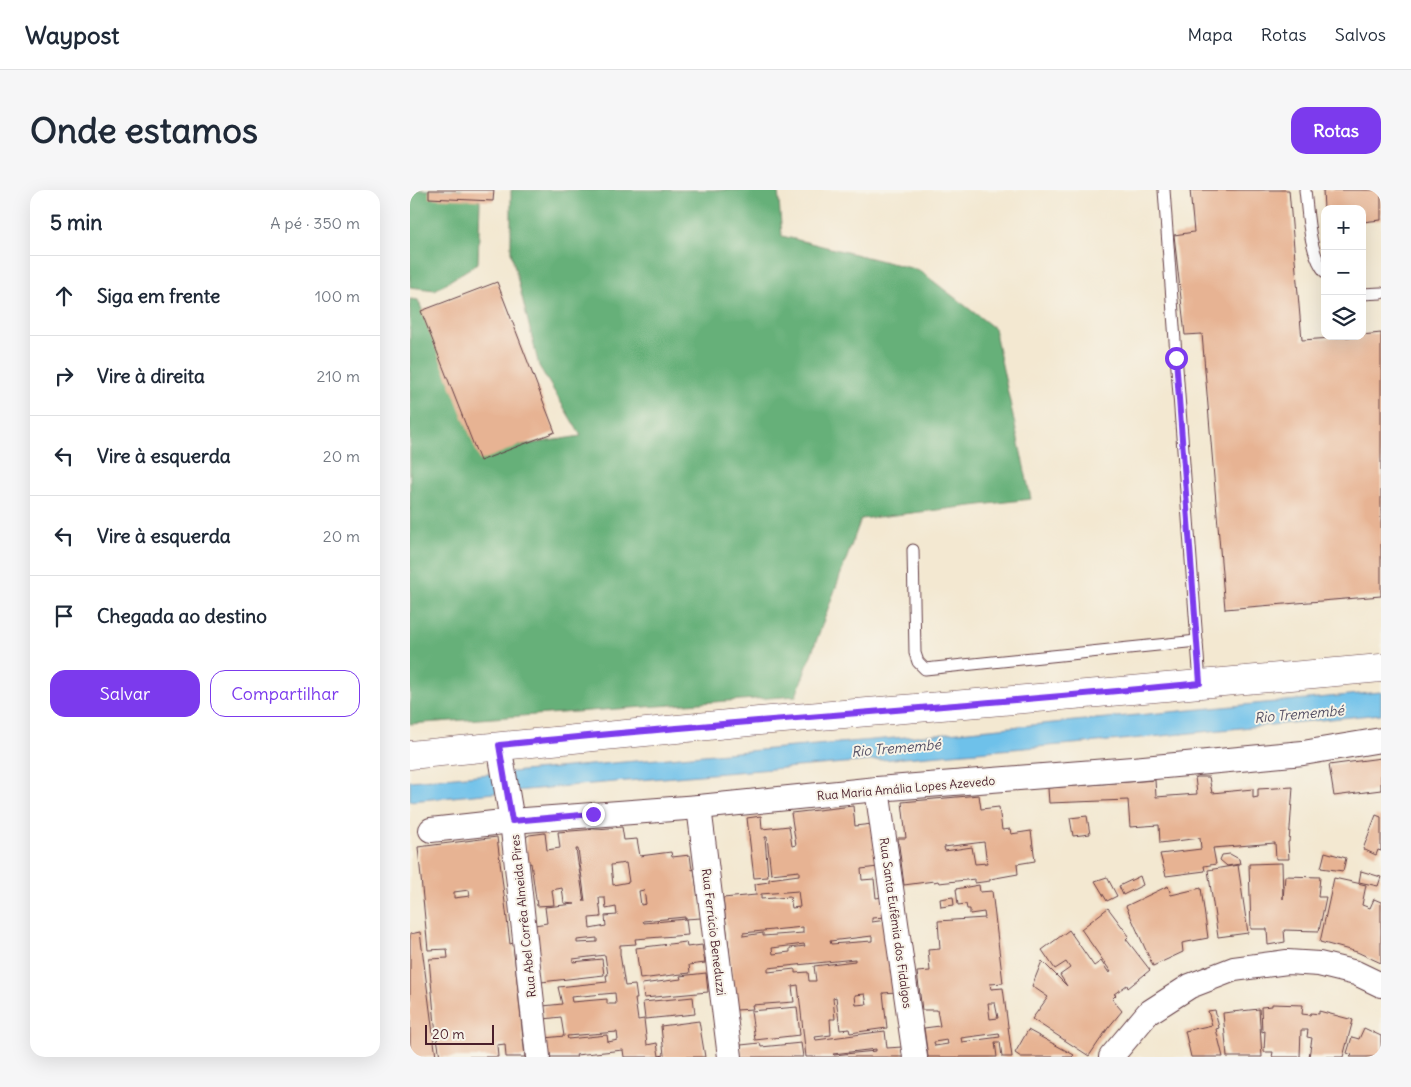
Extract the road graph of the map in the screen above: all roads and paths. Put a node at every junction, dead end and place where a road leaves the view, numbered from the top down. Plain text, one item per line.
1 (1164, 190) edge
2 (1305, 190) edge
3 (1321, 267) edge
4 (1381, 293) edge
5 (1366, 294) edge
6 (913, 550) dead end
7 (1197, 641) junction
8 (1381, 668) edge
9 (1200, 683) junction
10 (1381, 740) edge
11 (500, 754) junction
12 (410, 755) edge
13 (877, 789) junction
14 (699, 807) junction
15 (512, 821) junction
16 (431, 830) dead end
17 (1381, 985) edge
18 (538, 1057) edge
19 (730, 1057) edge
20 (915, 1057) edge
21 (1111, 1057) edge

1 - 7 lane
2 - 3 lane
4 - 5 lane
6 - 7 lane
7 - 9 lane
8 - 9 main road
9 - 11 main road
10 - 13 street, Rua Maria Amália Lopes Azevedo
11 - 12 main road
11 - 15 street, Rua Abel Corrêa Almeida Pires
13 - 14 street, Rua Maria Amália Lopes Azevedo
13 - 20 street, Rua Santa Eufêmia dos Fidalgos
14 - 15 street, Rua Maria Amália Lopes Azevedo
14 - 19 street, Rua Ferrúcio Beneduzzi
15 - 16 street, Rua Maria Amália Lopes Azevedo
15 - 18 street, Rua Abel Corrêa Almeida Pires
17 - 21 street

